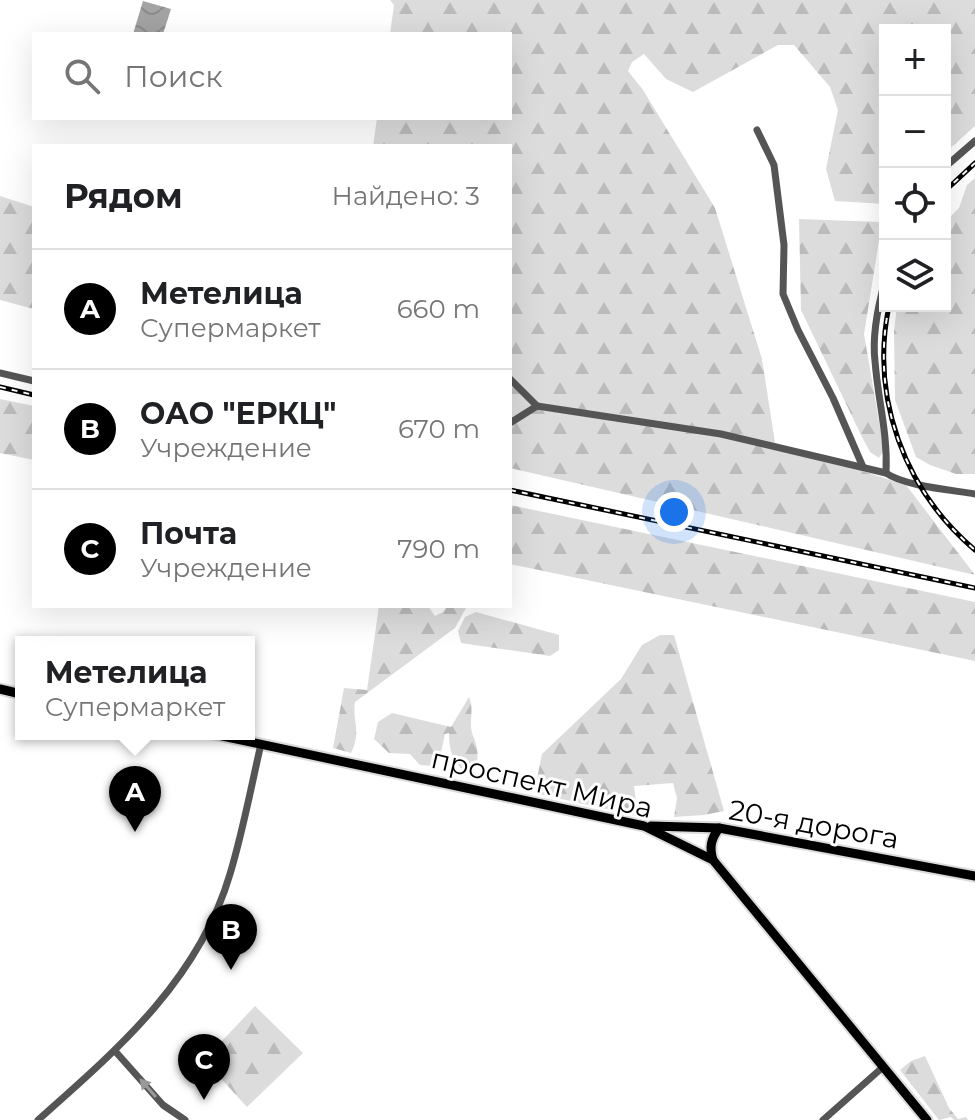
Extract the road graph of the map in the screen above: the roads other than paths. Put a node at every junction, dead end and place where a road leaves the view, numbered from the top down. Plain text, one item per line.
1 (757, 130) dead end
2 (975, 141) edge
3 (951, 162) edge
4 (879, 311) edge
5 (0, 373) edge
6 (32, 381) edge
7 (512, 381) edge
8 (537, 406) junction
9 (512, 422) edge
10 (863, 467) junction
11 (886, 473) junction
12 (975, 494) edge
13 (242, 740) edge
14 (261, 744) junction
15 (644, 826) junction
16 (719, 828) junction
17 (713, 860) junction
18 (975, 876) edge
19 (115, 1051) junction
20 (883, 1067) junction
21 (38, 1120) edge
22 (185, 1120) edge
23 (823, 1120) edge
24 (927, 1120) edge

1 - 10 street
2 - 3 street
4 - 11 street
5 - 6 street
7 - 8 street
8 - 9 street
8 - 10 street
10 - 11 street
11 - 12 street
13 - 14 main road, проспект Мира
14 - 15 main road, проспект Мира
14 - 19 street
15 - 16 main road, 20-я дорога
15 - 17 main road, проспект Мира
16 - 17 main road
16 - 18 main road, 20-я дорога
17 - 20 main road, проспект Мира
19 - 21 street
22 -> 19 street
20 - 23 street
20 - 24 main road, проспект Мира

